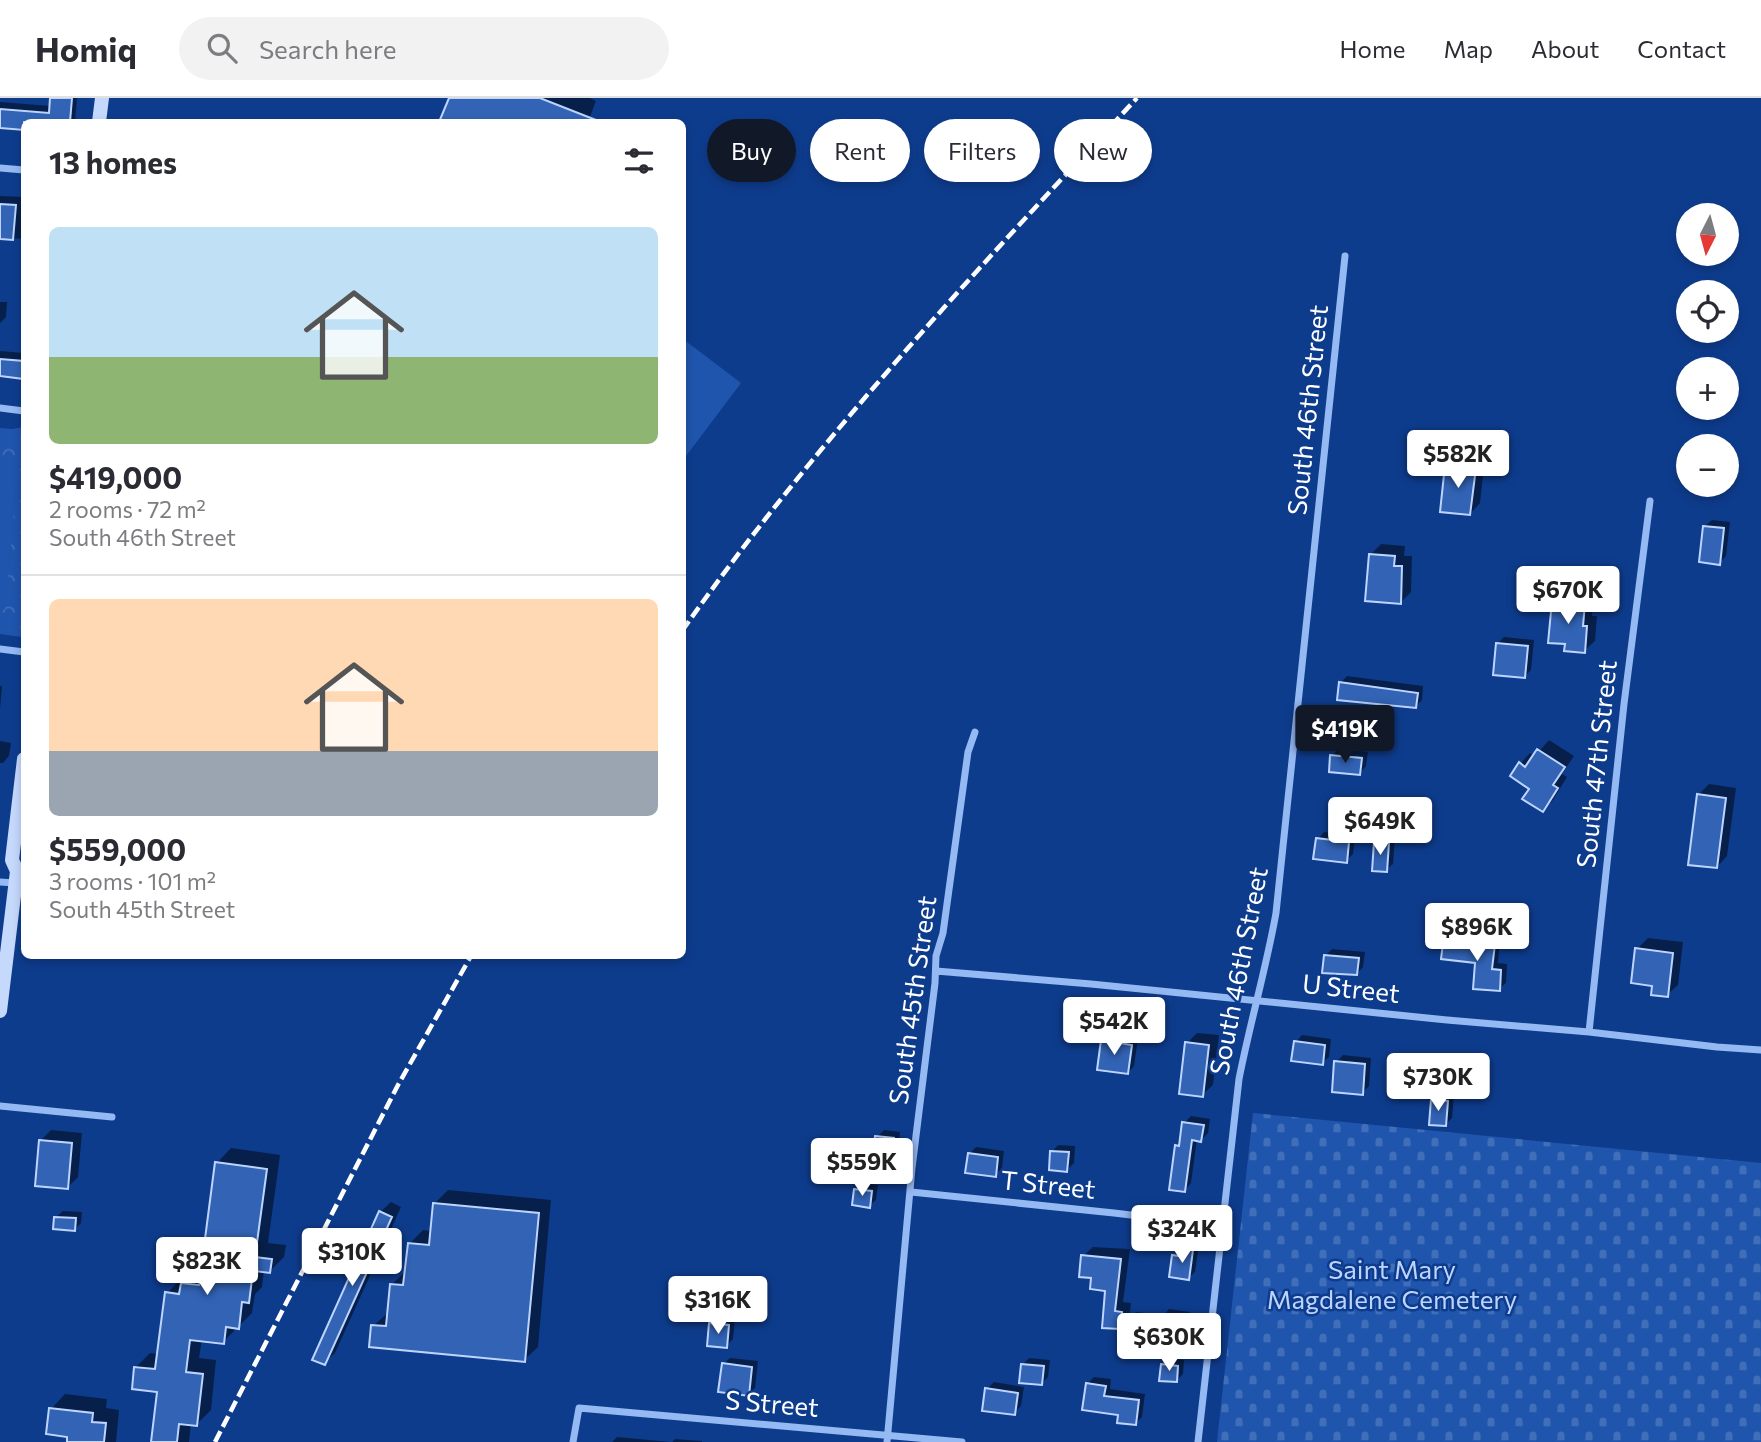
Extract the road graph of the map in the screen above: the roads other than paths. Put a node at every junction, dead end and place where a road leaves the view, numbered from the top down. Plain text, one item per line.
1 (102, 98) edge
2 (99, 119) edge
3 (0, 168) edge
4 (21, 170) edge
5 (1345, 256) dead end
6 (0, 408) edge
7 (21, 411) edge
8 (1650, 501) dead end
9 (0, 649) edge
10 (21, 652) edge
11 (975, 732) dead end
12 (21, 784) edge
13 (14, 875) edge
14 (936, 971) junction
15 (1257, 1001) junction
16 (0, 1011) edge
17 (1589, 1032) junction
18 (1761, 1050) edge
19 (0, 1106) edge
20 (112, 1116) dead end
21 (911, 1192) junction
22 (1222, 1226) junction
23 (887, 1438) edge
24 (573, 1442) edge
25 (962, 1442) edge
26 (1198, 1442) edge

1 - 2 street
3 - 4 street
5 - 15 street, South 46th Street
6 - 7 street
8 - 17 street, South 47th Street
9 - 10 street
11 - 14 street, South 45th Street
12 - 13 street
13 - 16 street
14 - 15 street, U Street
14 - 21 street, South 45th Street
15 - 17 street, U Street
15 - 22 street, South 46th Street
17 - 18 street, U Street
19 - 20 street
21 - 22 street, T Street
21 - 23 street, South 45th Street
22 - 26 street, South 46th Street
23 - 24 street, S Street
23 - 25 street, S Street

